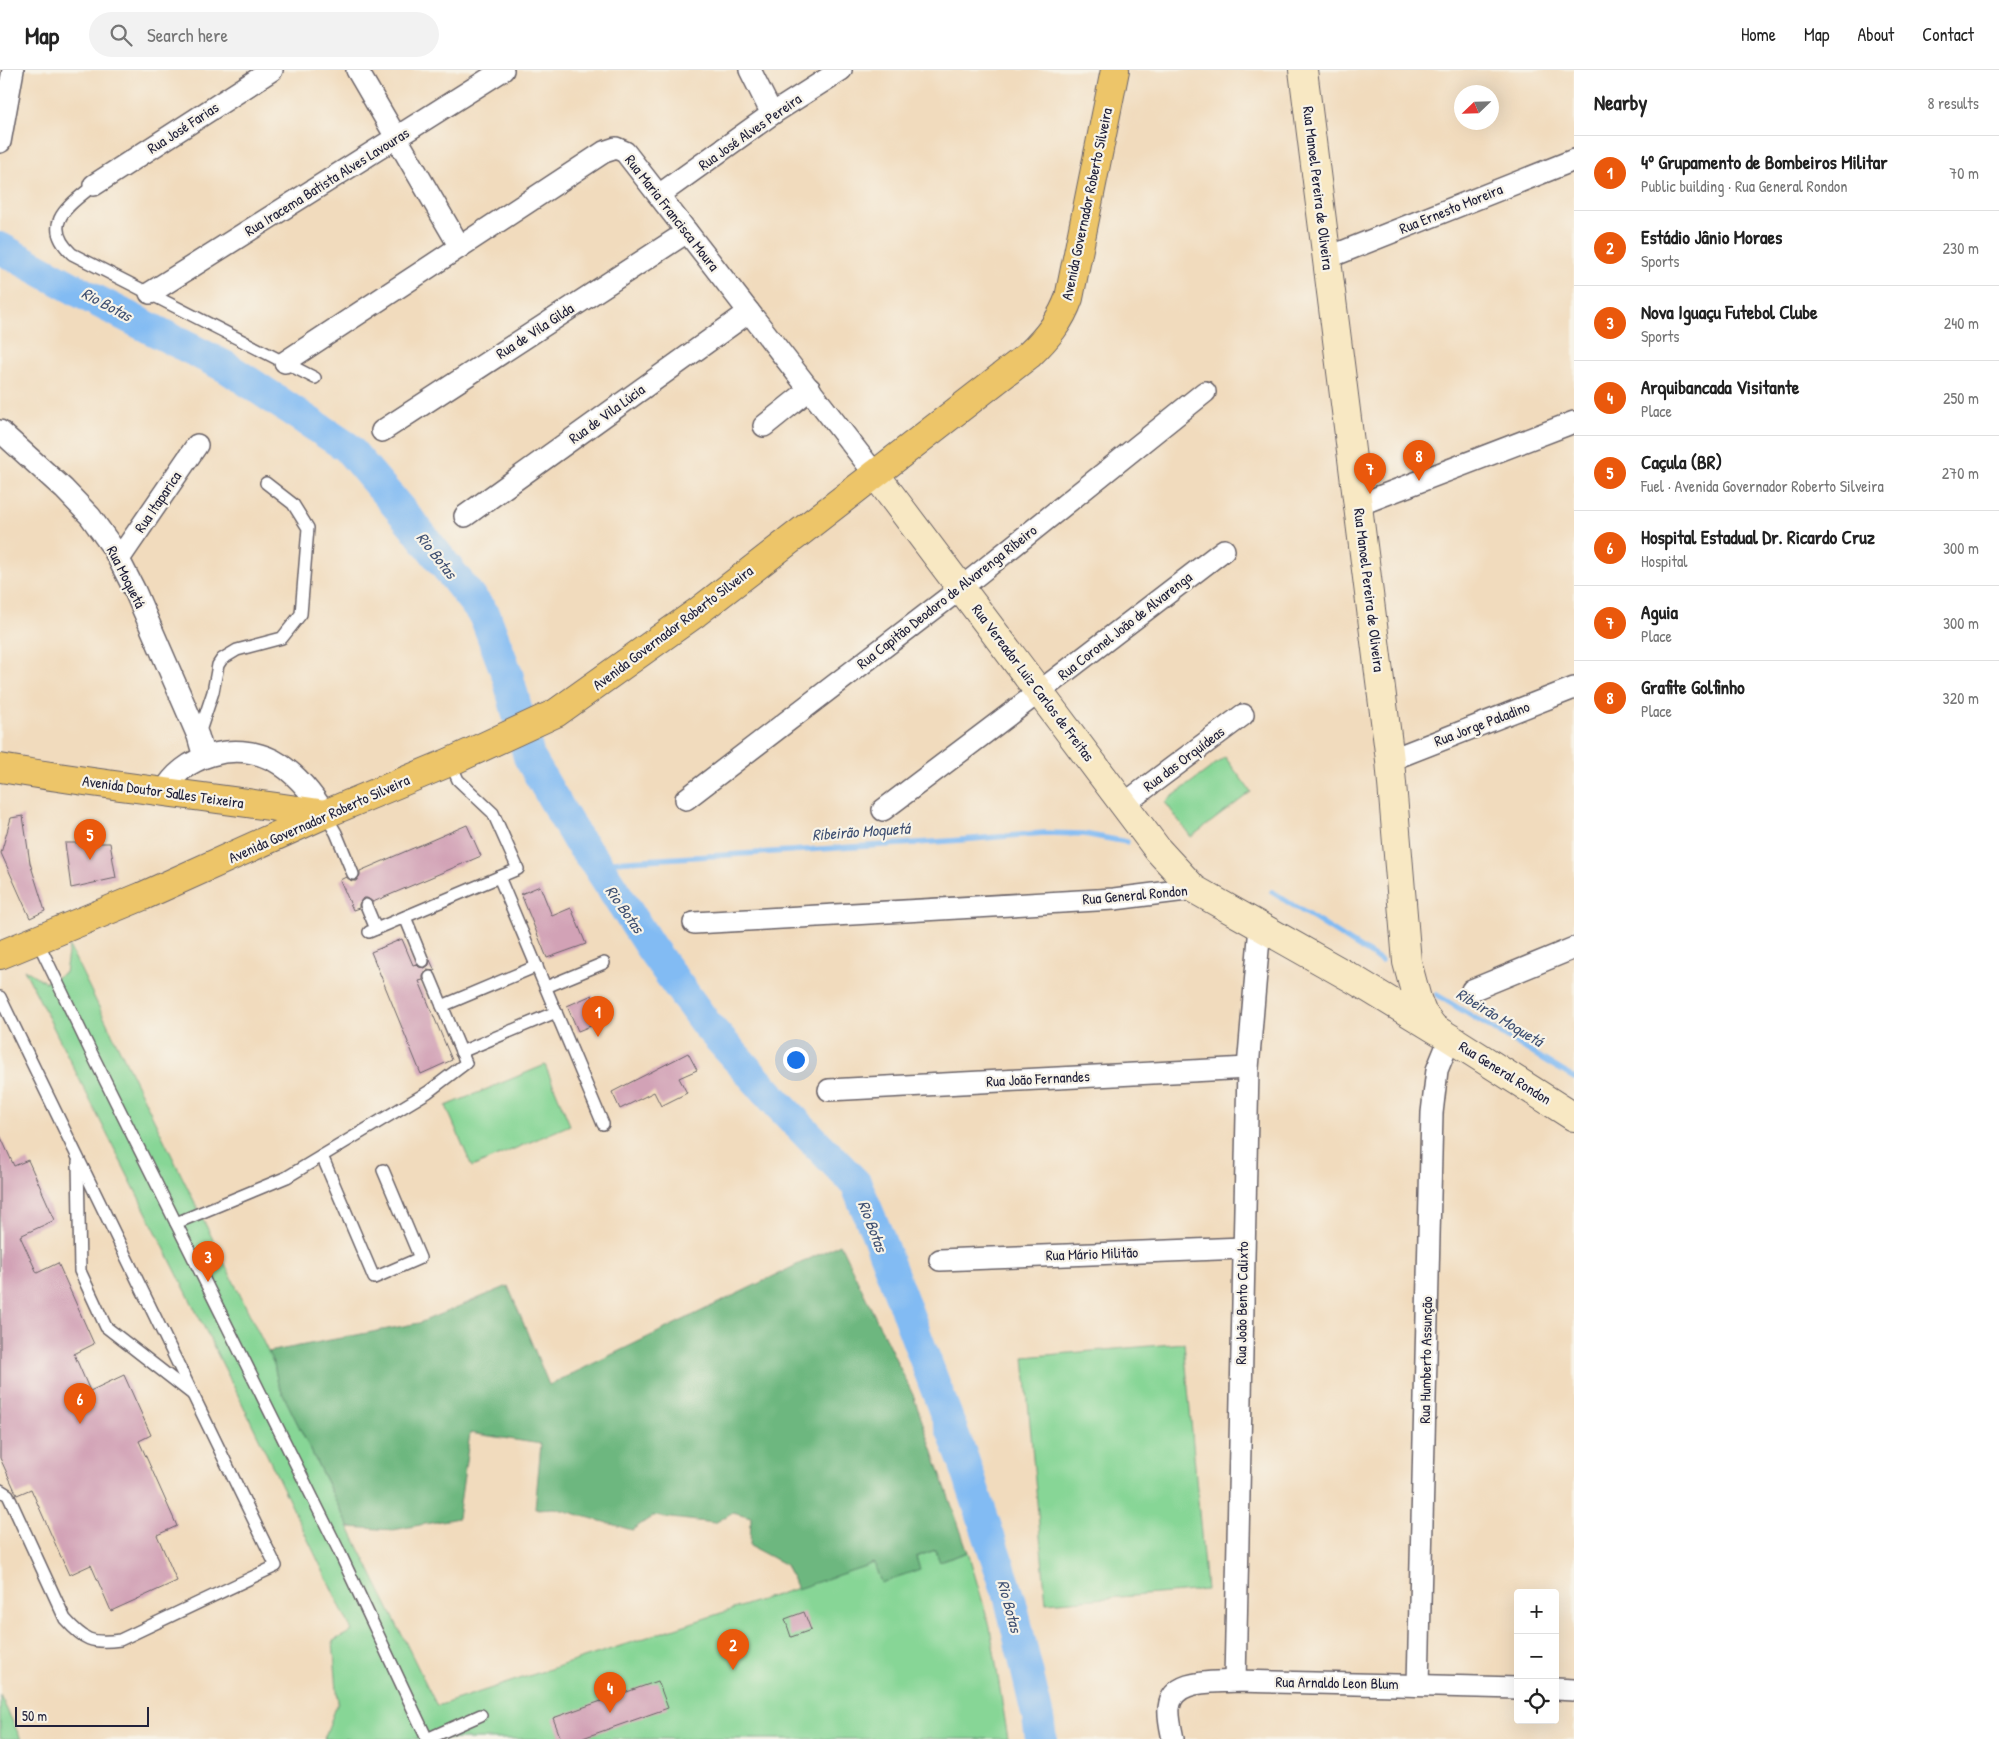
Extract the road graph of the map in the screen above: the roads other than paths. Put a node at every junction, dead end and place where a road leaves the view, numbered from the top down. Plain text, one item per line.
1 (13, 70) edge
2 (272, 70) edge
3 (357, 70) edge
4 (503, 70) edge
5 (750, 70) edge
6 (841, 70) edge
7 (1115, 70) edge
8 (1303, 70) edge
9 (4, 95) edge
10 (772, 114) junction
11 (396, 138) junction
12 (0, 142) edge
13 (1574, 160) edge
14 (94, 185) joint
15 (659, 195) junction
16 (687, 232) junction
17 (460, 247) junction
18 (1327, 258) junction
19 (150, 293) junction
20 (750, 312) junction
21 (285, 362) junction
22 (315, 378) dead end
23 (810, 389) junction
24 (1205, 392) dead end
25 (1574, 422) edge
26 (764, 426) dead end
27 (0, 431) edge
28 (382, 431) dead end
29 (197, 445) dead end
30 (875, 474) junction
31 (266, 483) dead end
32 (1358, 505) junction
33 (465, 516) dead end
34 (1224, 550) dead end
35 (119, 559) junction
36 (961, 588) junction
37 (1574, 688) edge
38 (1039, 692) junction
39 (1243, 714) dead end
40 (198, 736) junction
41 (204, 757) junction
42 (1390, 760) junction
43 (450, 762) junction
44 (0, 768) edge
45 (163, 793) junction
46 (686, 798) dead end
47 (252, 804) junction
48 (1124, 804) junction
49 (883, 810) dead end
50 (325, 814) junction
51 (250, 849) junction
52 (353, 874) dead end
53 (499, 877) junction
54 (1194, 889) junction
55 (366, 905) dead end
56 (405, 917) junction
57 (694, 923) dead end
58 (1260, 926) junction
59 (37, 940) junction
60 (1574, 948) edge
61 (0, 955) edge
62 (423, 961) dead end
63 (1407, 962) junction
64 (604, 963) dead end
65 (537, 966) junction
66 (430, 977) dead end
67 (1355, 980) junction
68 (546, 987) junction
69 (1472, 990) dead end
70 (0, 997) edge
71 (442, 1006) junction
72 (556, 1012) junction
73 (1441, 1033) junction
74 (461, 1052) junction
75 (1248, 1068) junction
76 (829, 1090) dead end
77 (1574, 1117) edge
78 (603, 1124) dead end
79 (322, 1156) junction
80 (78, 1158) junction
81 (383, 1170) dead end
82 (176, 1223) junction
83 (1243, 1248) junction
84 (940, 1260) dead end
85 (195, 1396) junction
86 (0, 1490) edge
87 (1235, 1681) junction
88 (1418, 1685) junction
89 (1514, 1688) edge
90 (1559, 1689) edge
91 (1574, 1690) edge
92 (481, 1715) dead end
93 (427, 1739) edge
94 (1172, 1739) edge

1 - 9 street
2 - 14 street, Rua José Farias
3 - 11 street
4 - 11 street, Rua Iracema Batista Alves Lavouras
5 - 10 street
6 - 10 street, Rua José Alves Pereira
7 - 30 main road, Avenida Governador Roberto Silveira
8 - 18 street, Rua Manoel Pereira de Oliveira
9 - 12 street
10 - 15 street, Rua José Alves Pereira
11 - 17 street
11 - 19 street, Rua Iracema Batista Alves Lavouras
13 - 18 street, Rua Ernesto Moreira
14 - 19 lane
15 - 16 street, Rua Maria Francisca Moura
15 - 17 street, Rua Maria Francisca Moura
16 - 20 street, Rua Maria Francisca Moura
16 - 28 street, Rua de Vila Gilda
17 - 21 street, Rua Maria Francisca Moura
18 - 32 street, Rua Manoel Pereira de Oliveira
19 - 21 lane
20 - 23 street, Rua Maria Francisca Moura
20 - 33 street, Rua de Vila Lúcia
21 - 22 lane
23 - 26 street
23 - 30 street, Rua Maria Francisca Moura
24 - 36 street, Rua Capitão Deodoro de Alvarenga Ribeiro
25 - 32 street
27 - 35 street, Rua Moquetá
29 - 35 street, Rua Itaparica
30 - 36 street, Rua Vereador Luiz Carlos de Freitas
30 - 43 main road, Avenida Governador Roberto Silveira
31 - 40 lane
32 - 42 street, Rua Manoel Pereira de Oliveira
34 - 38 street, Rua Coronel João de Alvarenga
35 - 40 street, Rua Moquetá
36 - 38 street, Rua Vereador Luiz Carlos de Freitas
36 - 46 street, Rua Capitão Deodoro de Alvarenga Ribeiro
37 - 42 street, Rua Jorge Paladino
38 - 48 street, Rua Vereador Luiz Carlos de Freitas
38 - 49 street, Rua Coronel João de Alvarenga
39 - 48 street, Rua das Orquídeas
40 - 41 street, Rua Moquetá
41 - 45 street
41 - 50 street
42 - 63 street, Rua Manoel Pereira de Oliveira
43 - 50 main road, Avenida Governador Roberto Silveira
43 - 53 lane
44 - 45 main road, Avenida Doutor Salles Teixeira
45 - 47 main road, Avenida Doutor Salles Teixeira
47 - 50 main road, Avenida Doutor Salles Teixeira
47 - 51 main road
48 - 54 street, Rua Vereador Luiz Carlos de Freitas
50 - 51 main road, Avenida Governador Roberto Silveira
50 - 52 lane
51 - 59 main road, Avenida Governador Roberto Silveira
53 - 56 lane
53 - 65 lane
54 - 57 street, Rua General Rondon
54 - 58 street, Rua General Rondon
55 - 56 lane
56 - 62 lane
58 - 67 street, Rua General Rondon
58 - 75 street, Rua João Bento Calixto
59 - 61 main road, Avenida Governador Roberto Silveira
59 - 82 lane
60 - 69 street
63 - 67 street
63 - 73 street, Rua Manoel Pereira de Oliveira
64 - 68 lane
65 - 68 lane
65 - 71 lane
66 - 71 lane
67 - 73 street, Rua General Rondon
68 - 72 lane
70 - 80 lane
71 - 74 lane
72 - 74 lane
72 - 78 lane
73 - 77 street, Rua General Rondon
73 - 88 street, Rua Humberto Assunção
74 - 79 lane
75 - 76 street, Rua João Fernandes
75 - 83 street, Rua João Bento Calixto
79 - 81 lane
79 - 82 lane
80 - 85 lane
80 - 85 lane
82 - 93 lane
83 - 84 street, Rua Mário Militão
83 - 87 street, Rua João Bento Calixto
85 - 86 lane
87 - 88 street, Rua Arnaldo Leon Blum
87 - 94 street, Rua Arnaldo Leon Blum
88 - 89 street, Rua Arnaldo Leon Blum
90 - 91 street
92 - 93 lane

